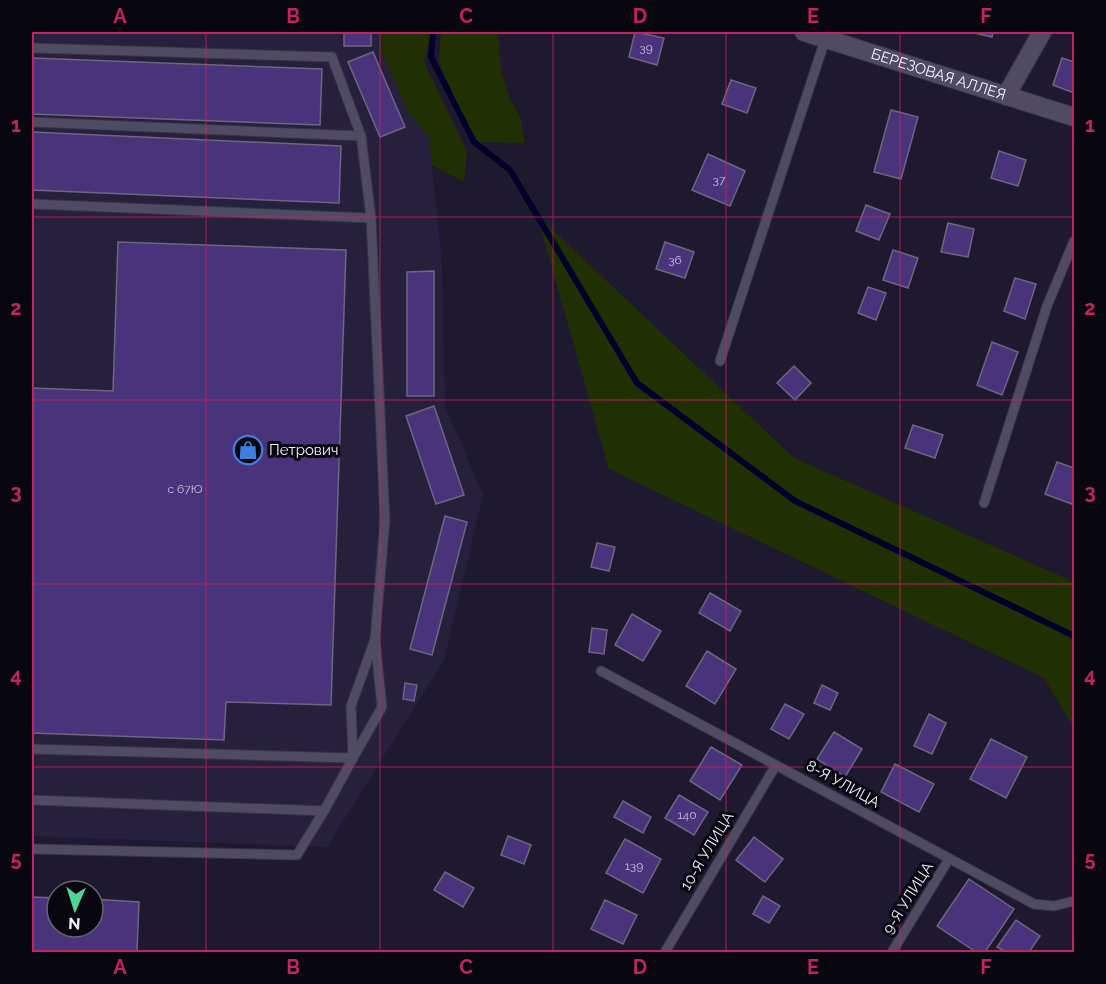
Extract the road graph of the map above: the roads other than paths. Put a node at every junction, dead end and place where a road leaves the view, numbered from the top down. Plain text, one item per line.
1 (804, 32) edge
2 (1042, 32) edge
3 (825, 40) junction
4 (32, 48) edge
5 (1006, 96) junction
6 (1074, 117) edge
7 (32, 122) edge
8 (361, 136) junction
9 (32, 204) edge
10 (371, 218) junction
11 (1074, 241) edge
12 (720, 361) dead end
13 (984, 503) dead end
14 (375, 639) junction
15 (601, 671) dead end
16 (32, 749) edge
17 (353, 758) junction
18 (776, 765) junction
19 (32, 800) edge
20 (324, 811) junction
21 (32, 849) edge
22 (949, 859) junction
23 (1074, 901) edge
24 (665, 952) edge
25 (892, 952) edge

1 - 3 street, БЕРЕЗОВАЯ АЛЛЕЯ
2 - 5 street
3 - 5 street, БЕРЕЗОВАЯ АЛЛЕЯ
3 - 12 lane
4 - 8 lane
5 - 6 street, БЕРЕЗОВАЯ АЛЛЕЯ
7 - 8 lane
8 - 10 lane
9 - 10 lane
10 - 14 lane
11 - 13 lane
14 - 17 lane
14 - 17 lane
15 - 18 lane, 8-Я УЛИЦА
16 - 17 lane
17 - 20 lane
18 - 22 lane, 8-Я УЛИЦА
18 - 24 lane, 10-Я УЛИЦА
19 - 20 lane
20 - 21 lane
22 - 23 lane, 8-Я УЛИЦА
22 - 25 lane, 9-Я УЛИЦА

